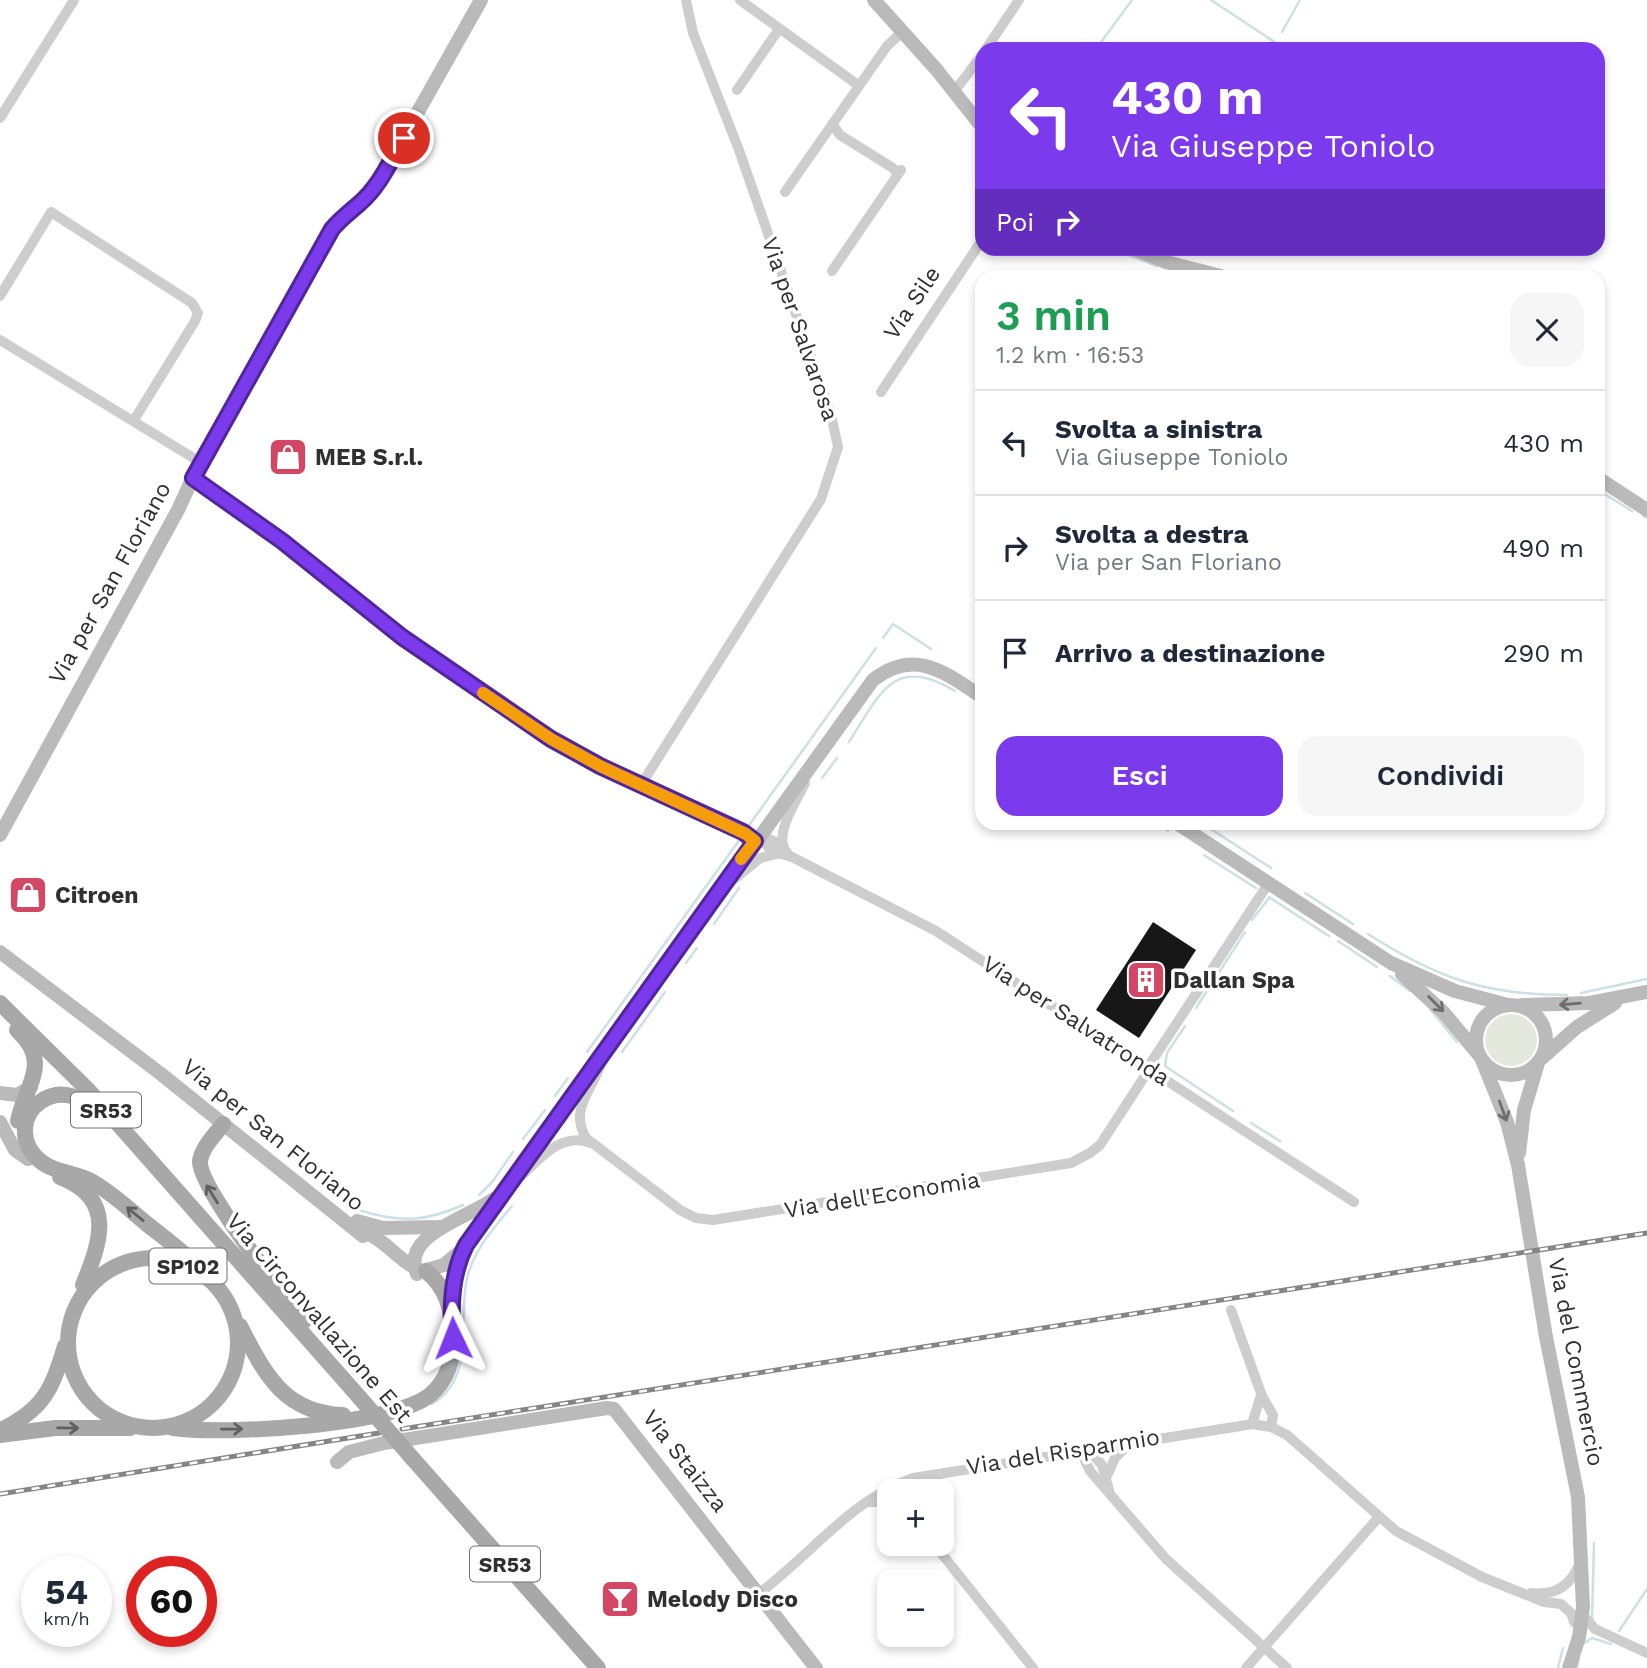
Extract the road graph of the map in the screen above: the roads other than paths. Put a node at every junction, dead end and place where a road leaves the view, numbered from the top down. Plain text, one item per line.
1 (74, 0) edge
2 (481, 0) edge
3 (686, 0) edge
4 (740, 0) edge
5 (1019, 0) edge
6 (877, 1) edge
7 (779, 29) junction
8 (902, 32) junction
9 (991, 42) edge
10 (975, 64) edge
11 (858, 85) junction
12 (737, 90) dead end
13 (954, 92) junction
14 (0, 118) edge
15 (975, 118) edge
16 (832, 124) junction
17 (785, 192) dead end
18 (975, 251) edge
19 (1154, 256) edge
20 (1199, 270) edge
21 (832, 271) dead end
22 (0, 296) edge
23 (0, 340) edge
24 (881, 392) dead end
25 (134, 420) junction
26 (200, 462) junction
27 (193, 478) junction
28 (1605, 483) edge
29 (1647, 510) edge
30 (975, 692) edge
31 (815, 758) junction
32 (641, 785) junction
33 (1187, 830) edge
34 (0, 835) edge
35 (757, 838) junction
36 (784, 854) junction
37 (1268, 884) junction
38 (719, 890) junction
39 (0, 952) edge
40 (1384, 959) junction
41 (1647, 992) edge
42 (1626, 998) junction
43 (0, 1003) edge
44 (1511, 1006) junction
45 (0, 1013) edge
46 (607, 1049) junction
47 (1481, 1059) junction
48 (1539, 1061) junction
49 (1149, 1068) junction
50 (31, 1087) junction
51 (0, 1093) edge
52 (0, 1122) edge
53 (223, 1124) junction
54 (590, 1143) junction
55 (28, 1151) junction
56 (1518, 1165) junction
57 (163, 1174) junction
58 (501, 1193) junction
59 (1354, 1202) dead end
60 (327, 1204) junction
61 (352, 1222) junction
62 (449, 1225) junction
63 (466, 1245) junction
64 (418, 1269) junction
65 (204, 1276) junction
66 (79, 1298) junction
67 (1231, 1310) dead end
68 (234, 1314) junction
69 (450, 1314) junction
70 (67, 1340) junction
71 (1261, 1391) junction
72 (356, 1393) junction
73 (366, 1416) junction
74 (1252, 1424) junction
75 (156, 1427) junction
76 (1271, 1427) junction
77 (0, 1433) edge
78 (1136, 1440) junction
79 (1084, 1449) junction
80 (337, 1462) dead end
81 (943, 1472) junction
82 (922, 1479) edge
83 (932, 1479) edge
84 (1106, 1479) junction
85 (1111, 1494) junction
86 (877, 1497) edge
87 (877, 1502) edge
88 (864, 1503) junction
89 (1378, 1518) junction
90 (944, 1556) edge
91 (1581, 1562) junction
92 (1523, 1592) junction
93 (758, 1594) junction
94 (1578, 1617) junction
95 (1603, 1632) junction
96 (1579, 1637) junction
97 (1264, 1648) junction
98 (1647, 1653) edge
99 (598, 1668) edge
100 (816, 1668) edge
101 (1033, 1668) edge
102 (1247, 1668) edge
103 (1287, 1668) edge
104 (1567, 1668) edge

1 - 14 street
2 - 26 street, Via per San Floriano
3 - 32 street, Via per Salvarosa
4 - 7 street
5 - 9 street
6 - 8 street
7 - 11 street
7 - 12 street
8 - 11 street
8 - 13 street
10 - 13 street
11 - 16 street
13 - 15 street
16 - 17 street
16 - 21 street
18 - 24 street, Via Sile
19 - 20 street
22 - 25 street
23 - 25 street
25 - 26 street
26 - 27 street, Via per San Floriano
27 - 32 street, Via per Salvatronda
27 - 34 street, Via per San Floriano
28 - 29 street
30 - 31 street
31 - 35 street
31 - 36 street
32 - 35 street, Via per Salvatronda
33 - 37 street
35 - 36 street, Via per Salvatronda
35 - 38 street
36 - 38 street
36 - 49 street, Via per Salvatronda
37 - 40 street
37 - 49 street, Via dell'Economia
38 - 46 street
39 - 53 street, Via per San Floriano
40 - 44 street
40 -> 47 street
41 - 42 street
42 -> 44 street
42 - 48 street
43 - 57 main road, Via Circonvallazione Est / SR53
44 - 47 street
44 - 48 street
45 - 50 main road
46 - 54 street
46 - 58 street
47 - 48 street
47 -> 56 street, Via del Commercio
48 - 56 street, Via del Commercio
49 - 54 street, Via dell'Economia
49 - 59 street, Via per Salvatronda
50 - 51 street
50 - 55 main road
52 - 55 street
53 - 60 street, Via per San Floriano
72 -> 53 main road
54 - 58 street
55 - 57 main road
65 -> 55 main road
55 - 66 main road
56 - 91 street, Via del Commercio
57 - 72 main road, Via Circonvallazione Est / SR53
58 - 62 street
58 - 63 street
60 - 61 street, Via per San Floriano
60 - 61 street
61 - 62 street
61 - 64 street, Via per San Floriano
62 - 64 street
63 - 64 street
63 - 69 street
64 - 69 main road
65 - 66 main road, SP102
65 - 68 main road, SP102
66 - 70 main road, SP102
67 - 71 street
68 - 73 main road
68 - 75 main road, SP102
69 - 73 main road
70 - 75 main road, SP102
70 - 77 main road, SP102
71 - 74 street
71 - 76 street
72 - 99 main road, Via Circonvallazione Est / SR53, bridge
75 -> 73 main road
74 - 76 street
74 - 78 street, Via del Risparmio
77 -> 75 main road, SP102
76 - 89 street
78 - 79 street, Via del Risparmio
78 - 84 street
79 - 81 street, Via del Risparmio
79 - 84 street
79 - 85 street
80 - 93 street, Via Staizza
81 - 82 street, Via del Risparmio
81 - 83 street
84 - 85 street
85 - 97 street
86 - 88 street, Via del Risparmio
87 - 88 street
88 - 93 street, Via del Risparmio
89 - 92 street
89 - 97 street
90 - 101 street
91 - 92 street
91 - 94 street, Via del Commercio
92 - 94 street
93 - 100 street, Via Staizza
94 - 95 street
94 - 96 street, Via del Commercio
94 - 104 street, Via del Commercio
95 - 96 street
95 - 98 street
96 - 104 street, Via del Commercio
97 - 102 street
97 - 103 street

